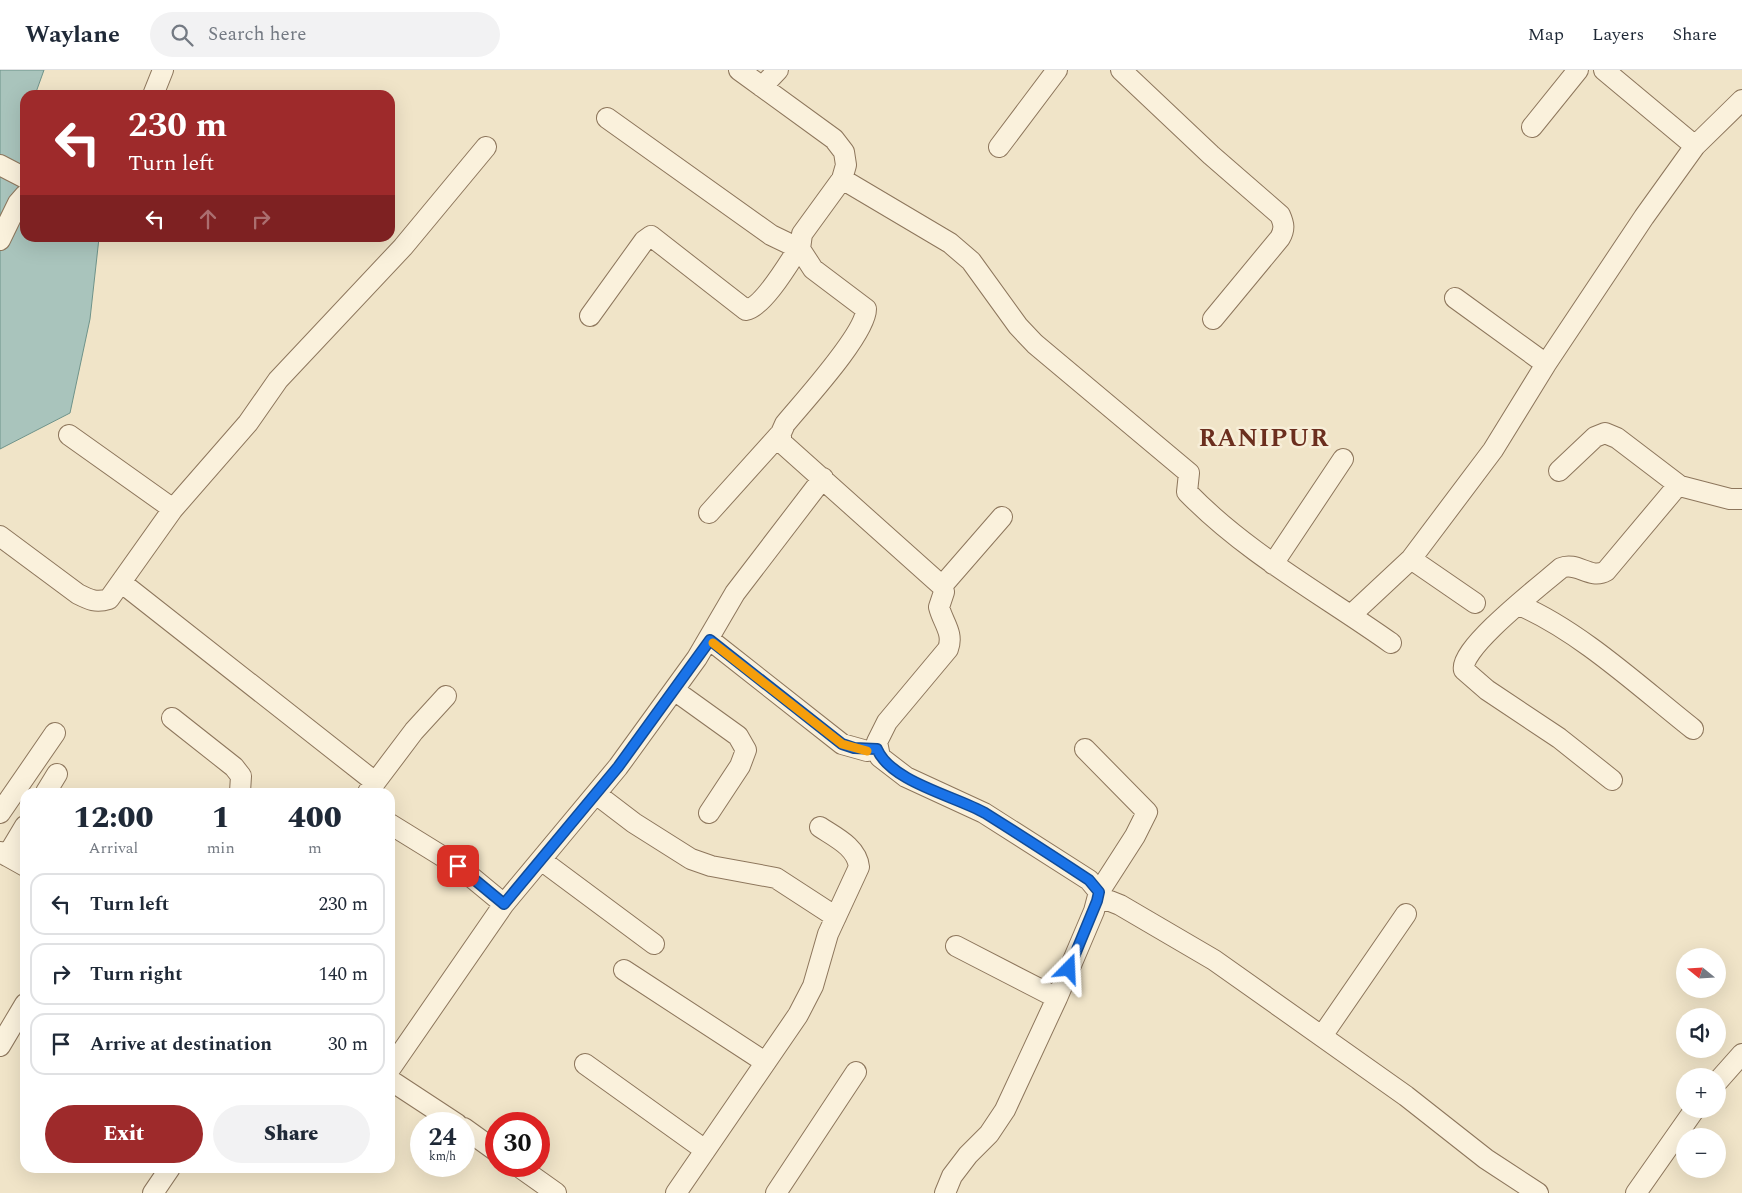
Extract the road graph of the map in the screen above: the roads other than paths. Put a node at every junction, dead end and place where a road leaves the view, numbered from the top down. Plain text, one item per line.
1 (163, 70) edge
2 (739, 70) edge
3 (778, 70) edge
4 (1057, 70) edge
5 (1121, 70) edge
6 (1578, 70) edge
7 (1604, 70) edge
8 (762, 87) junction
9 (155, 90) edge
10 (1742, 100) edge
11 (607, 118) dead end
12 (1532, 127) dead end
13 (1695, 146) junction
14 (486, 147) dead end
15 (999, 147) dead end
16 (0, 165) edge
17 (20, 175) edge
18 (842, 179) junction
19 (20, 201) edge
20 (0, 240) edge
21 (799, 249) junction
22 (1456, 298) dead end
23 (590, 316) dead end
24 (1212, 319) dead end
25 (1546, 364) junction
26 (781, 432) junction
27 (69, 435) dead end
28 (1343, 459) dead end
29 (1559, 471) dead end
30 (823, 478) junction
31 (1680, 486) junction
32 (1741, 501) edge
33 (173, 510) junction
34 (709, 513) dead end
35 (1002, 517) dead end
36 (0, 536) edge
37 (1411, 559) junction
38 (1273, 564) junction
39 (122, 583) junction
40 (942, 586) junction
41 (1475, 602) dead end
42 (1519, 605) junction
43 (1351, 615) junction
44 (710, 640) junction
45 (1391, 643) dead end
46 (674, 690) junction
47 (446, 696) dead end
48 (172, 718) dead end
49 (1693, 729) dead end
50 (55, 733) dead end
51 (877, 749) junction
52 (1085, 750) dead end
53 (57, 774) dead end
54 (1612, 780) dead end
55 (372, 787) edge
56 (48, 788) edge
57 (241, 788) edge
58 (596, 794) junction
59 (709, 812) dead end
60 (0, 813) edge
61 (395, 827) edge
62 (820, 827) dead end
63 (20, 832) edge
64 (3, 854) edge
65 (541, 860) junction
66 (20, 863) edge
67 (1098, 897) junction
68 (504, 904) junction
69 (1406, 914) dead end
70 (836, 917) junction
71 (654, 944) dead end
72 (956, 946) dead end
73 (624, 970) dead end
74 (1057, 998) junction
75 (20, 1012) edge
76 (1322, 1036) junction
77 (0, 1046) edge
78 (1742, 1054) edge
79 (395, 1062) edge
80 (765, 1062) junction
81 (585, 1064) dead end
82 (856, 1072) dead end
83 (1726, 1072) edge
84 (395, 1083) edge
85 (439, 1112) edge
86 (1689, 1118) edge
87 (706, 1150) junction
88 (167, 1173) edge
89 (533, 1177) edge
90 (153, 1193) edge
91 (556, 1193) edge
92 (676, 1193) edge
93 (776, 1193) edge
94 (945, 1193) edge
95 (1538, 1193) edge
96 (1636, 1193) edge

1 - 9 street
2 - 8 street
3 - 8 street
4 - 15 street
5 - 24 street
6 - 12 street
7 - 13 street
8 - 18 street
10 - 13 street
11 - 21 street
13 - 25 street
14 - 33 street
16 - 17 street
18 - 21 street
18 - 38 street
19 - 20 street
21 - 23 street
21 - 26 street
22 - 25 street
25 - 37 street
26 - 30 street
26 - 34 street
27 - 33 street
28 - 38 street
29 - 31 street
30 - 40 street
30 - 44 street
31 - 32 street
31 - 42 street
33 - 39 street
35 - 40 street
36 - 39 street
37 - 41 street
37 - 43 street
38 - 43 street
39 - 55 street
40 - 51 street
42 - 49 street
42 - 54 street
43 - 45 street
44 - 46 street
44 - 51 street
46 - 58 street
46 - 59 street
47 - 55 street
48 - 57 street
50 - 60 street
51 - 67 street
52 - 67 street
53 - 56 street
58 - 65 street
58 - 70 street
61 - 68 street
62 - 70 street
63 - 64 street
64 - 66 street
65 - 68 street
65 - 71 street
67 - 74 street
67 - 76 street
68 - 79 street
69 - 76 street
70 - 80 street
72 - 74 street
73 - 80 street
74 - 94 street
75 - 77 street
76 - 95 street
78 - 83 street
80 - 87 street
81 - 87 street
82 - 93 street
84 - 85 street
86 - 96 street
87 - 92 street
88 - 90 street
89 - 91 street

